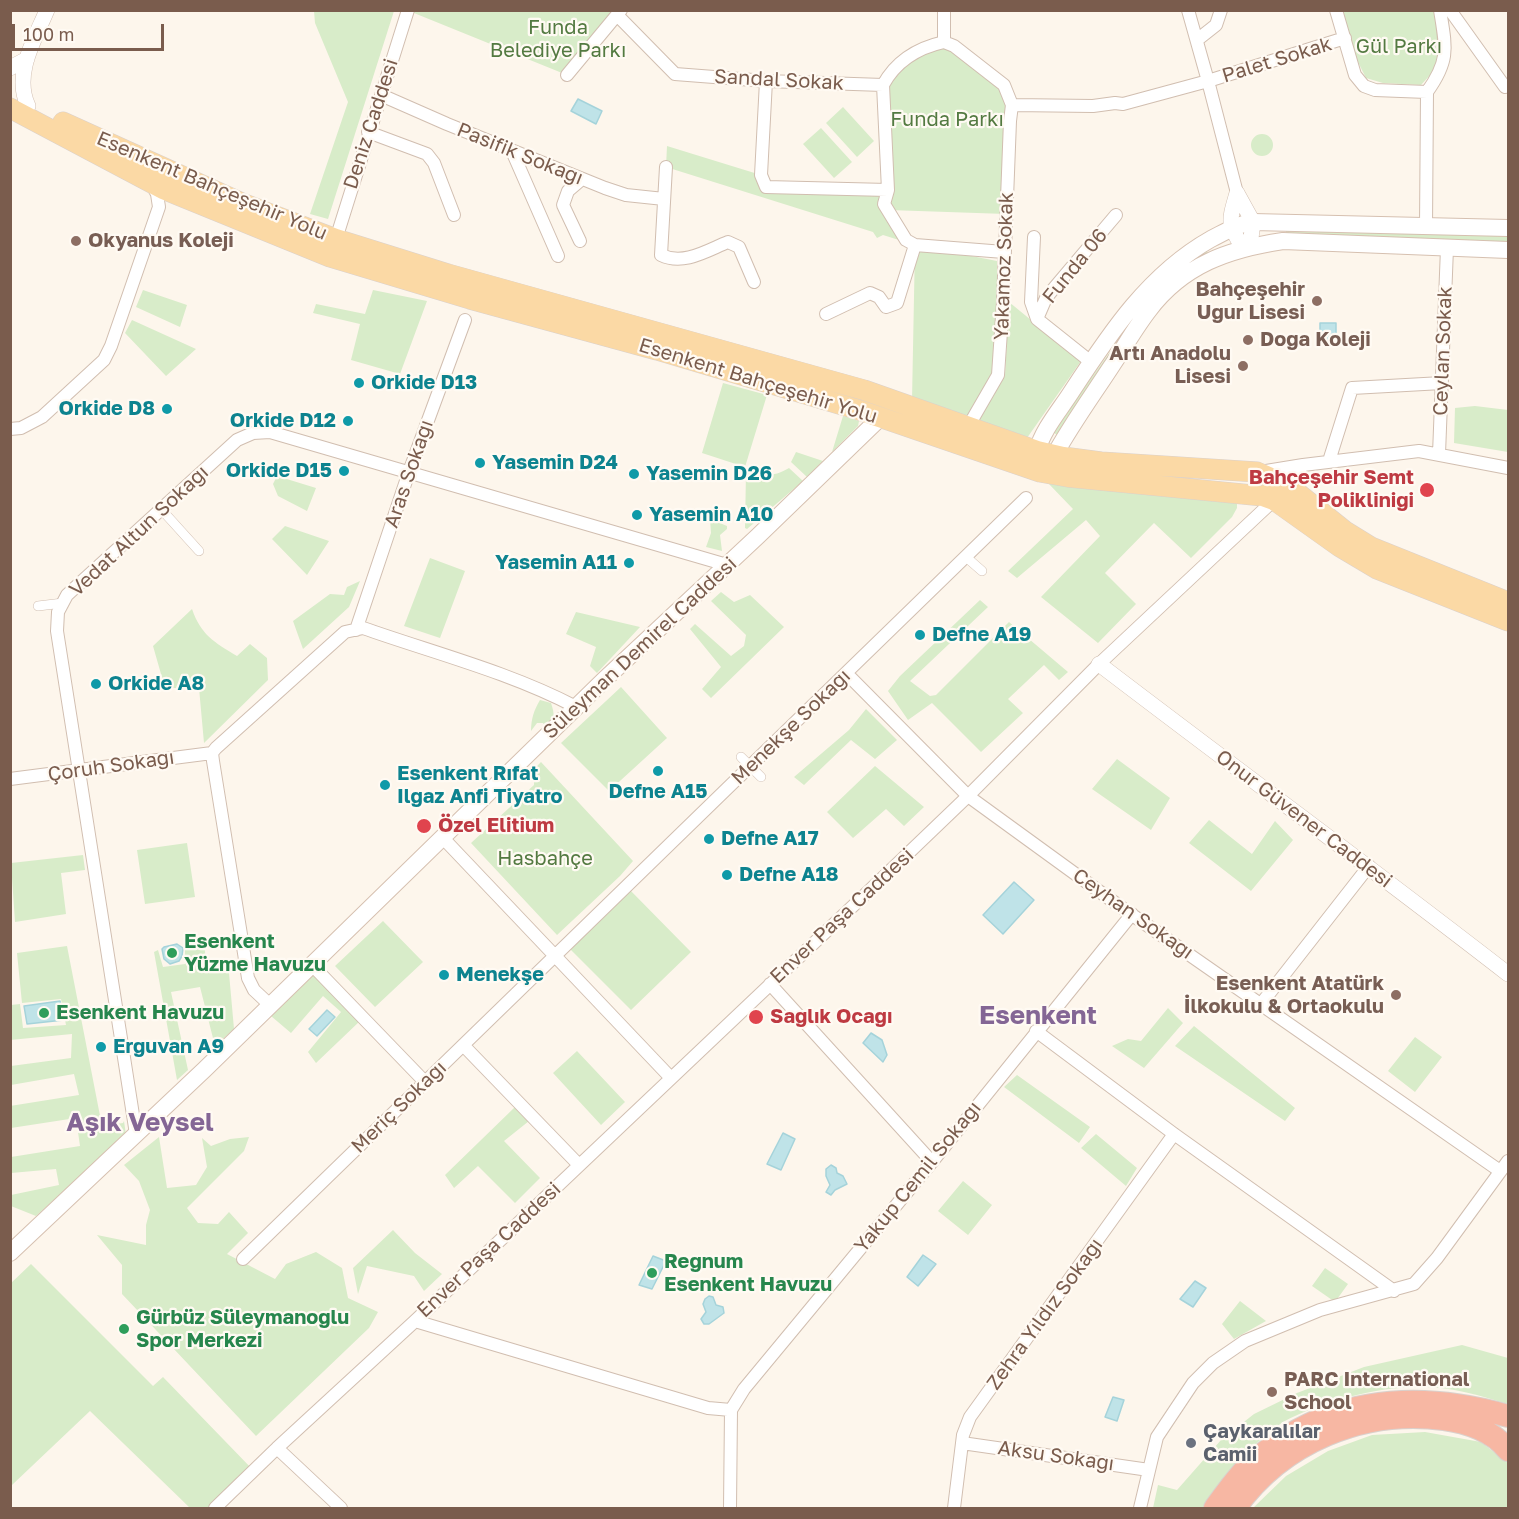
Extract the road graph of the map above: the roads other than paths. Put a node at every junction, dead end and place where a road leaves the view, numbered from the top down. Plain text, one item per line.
1 (47, 10) edge
2 (408, 10) edge
3 (944, 10) edge
4 (1188, 10) edge
5 (1221, 10) edge
6 (1336, 10) edge
7 (1440, 10) edge
8 (1450, 10) edge
9 (619, 13) edge
10 (1345, 38) junction
11 (1197, 40) junction
12 (944, 42) junction
13 (27, 59) junction
14 (10, 68) edge
15 (567, 75) dead end
16 (766, 81) junction
17 (1208, 81) junction
18 (883, 85) junction
19 (1505, 87) dead end
20 (1427, 92) junction
21 (10, 95) edge
22 (381, 95) junction
23 (1012, 105) junction
24 (19, 107) edge
25 (368, 132) junction
26 (512, 151) junction
27 (666, 167) dead end
28 (582, 179) junction
29 (151, 183) junction
30 (888, 190) junction
31 (1236, 193) junction
32 (184, 198) junction
33 (664, 199) junction
34 (159, 207) junction
35 (454, 215) dead end
36 (1116, 215) dead end
37 (1253, 222) junction
38 (1426, 227) junction
39 (1230, 228) junction
40 (1509, 228) edge
41 (1034, 237) dead end
42 (580, 241) dead end
43 (915, 245) junction
44 (1247, 247) junction
45 (333, 248) junction
46 (1447, 248) junction
47 (1509, 250) edge
48 (1004, 252) junction
49 (558, 256) dead end
50 (754, 282) dead end
51 (826, 314) dead end
52 (1036, 319) junction
53 (465, 320) dead end
54 (1091, 362) junction
55 (1442, 383) junction
56 (872, 393) junction
57 (907, 406) junction
58 (881, 417) junction
59 (972, 420) dead end
60 (10, 429) edge
61 (1046, 453) junction
62 (1439, 454) junction
63 (1329, 461) junction
64 (1303, 465) junction
65 (1509, 468) edge
66 (409, 472) junction
67 (1040, 472) junction
68 (1257, 472) junction
69 (1282, 493) junction
70 (1026, 498) dead end
71 (161, 509) junction
72 (199, 551) dead end
73 (966, 557) junction
74 (727, 565) junction
75 (982, 571) dead end
76 (63, 603) junction
77 (38, 606) dead end
78 (1508, 614) edge
79 (356, 630) junction
80 (1099, 664) junction
81 (846, 673) junction
82 (576, 707) junction
83 (212, 753) junction
84 (741, 757) dead end
85 (751, 767) junction
86 (79, 770) junction
87 (761, 777) dead end
88 (10, 779) edge
89 (968, 796) junction
90 (442, 837) junction
91 (1369, 866) junction
92 (1132, 914) junction
93 (555, 956) junction
94 (312, 965) junction
95 (1509, 974) edge
96 (770, 984) junction
97 (1261, 1004) junction
98 (270, 1005) junction
99 (1036, 1031) junction
100 (463, 1045) junction
101 (671, 1078) junction
102 (425, 1082) junction
103 (136, 1134) junction
104 (1174, 1134) junction
105 (1509, 1161) edge
106 (932, 1162) junction
107 (579, 1165) junction
108 (1500, 1170) junction
109 (10, 1253) edge
110 (243, 1259) dead end
111 (1394, 1291) junction
112 (415, 1321) junction
113 (731, 1410) junction
114 (1509, 1416) edge
115 (962, 1443) junction
116 (277, 1448) junction
117 (1509, 1450) edge
118 (1149, 1470) junction
119 (215, 1509) edge
120 (341, 1509) edge
121 (730, 1509) edge
122 (954, 1509) edge
123 (1140, 1509) edge
124 (1215, 1509) edge
125 (1235, 1509) edge

1 - 13 street
2 - 22 street, Deniz Caddesi
3 - 12 street
4 - 11 street
5 - 11 street
6 - 10 street
7 - 20 street
8 - 19 street
9 - 15 street
9 - 16 street, Sandal Sokak
10 - 17 street, Palet Sokak
10 - 20 street
11 - 17 street
12 - 18 street
12 - 23 street
13 - 14 street
13 - 24 street
16 - 18 street, Sandal Sokak
16 - 30 street
17 - 23 street, Palet Sokak
17 - 31 street
18 - 30 street
20 - 38 street
21 - 24 main road, Esenkent Bahçeşehir Yolu
22 - 25 street, Deniz Caddesi
22 - 26 street, Pasifik Sokağı
23 - 48 street, Yakamoz Sokak
24 - 29 main road, Esenkent Bahçeşehir Yolu
24 - 45 main road, Esenkent Bahçeşehir Yolu
25 - 35 street
25 - 45 street, Deniz Caddesi
26 - 28 street, Pasifik Sokağı
26 - 49 street
27 - 33 street
28 - 33 street, Pasifik Sokağı
28 - 42 street
29 - 32 main road, Esenkent Bahçeşehir Yolu
29 - 34 street
30 - 43 street
31 - 37 street
31 - 39 street
32 - 34 street
32 - 45 main road, Esenkent Bahçeşehir Yolu
33 - 50 street
34 - 60 street
36 - 52 street, Funda 06
37 - 38 main road
37 - 39 main road
37 - 44 street
38 - 40 main road
39 - 44 street
39 - 54 main road
41 - 52 street, Funda 06
43 - 48 street
43 - 51 street
44 - 46 main road
44 - 61 main road
45 - 56 main road, Esenkent Bahçeşehir Yolu
45 - 58 main road, Esenkent Bahçeşehir Yolu
46 - 47 main road
46 - 55 street, Ceylan Sokak
48 - 59 street, Yakamoz Sokak
52 - 54 street, Funda 06
53 - 66 street, Aras Sokağı
54 - 61 main road
55 - 62 street, Ceylan Sokak
55 - 63 street
56 - 57 main road, Esenkent Bahçeşehir Yolu
56 - 58 main road
57 - 58 main road
57 - 61 main road, Esenkent Bahçeşehir Yolu
58 - 67 main road, Esenkent Bahçeşehir Yolu
58 - 74 main road, Süleyman Demirel Caddesi
61 - 67 main road
61 - 68 main road, Esenkent Bahçeşehir Yolu
62 - 63 street
62 - 65 street
63 - 64 street
64 - 68 street
64 - 69 street, Enver Paşa Caddesi
66 - 71 street, Vedat Altun Sokağı
66 - 74 street, Vedat Altun Sokağı
66 - 79 street, Aras Sokağı
67 - 69 main road, Esenkent Bahçeşehir Yolu
68 - 69 main road, Esenkent Bahçeşehir Yolu
69 - 78 main road, Esenkent Bahçeşehir Yolu
69 - 80 street, Enver Paşa Caddesi
70 - 73 street, Menekşe Sokağı
71 - 72 street
71 - 76 street, Vedat Altun Sokağı
73 - 75 street
73 - 81 street, Menekşe Sokağı
74 - 82 main road, Süleyman Demirel Caddesi
76 - 77 street
76 - 86 street, Vedat Altun Sokağı
79 - 82 street
79 - 83 street
80 - 89 street, Enver Paşa Caddesi
80 - 91 street, Onur Güvener Caddesi
81 - 85 street, Menekşe Sokağı
81 - 89 street, Ceyhan Sokağı
82 - 90 main road, Süleyman Demirel Caddesi
83 - 86 street, Çoruh Sokağı
83 - 98 street
84 - 85 street
85 - 87 street
85 - 93 street, Menekşe Sokağı
86 - 88 street, Çoruh Sokağı
86 - 103 street, Vedat Altun Sokağı
89 - 92 street, Ceyhan Sokağı
89 - 96 street, Enver Paşa Caddesi
90 - 93 street
90 - 94 main road, Süleyman Demirel Caddesi
91 - 95 street, Onur Güvener Caddesi
91 - 97 street
92 - 97 street, Ceyhan Sokağı
92 - 99 street, Yakup Cemil Sokağı
93 - 100 street, Meriç Sokağı
93 - 101 street
94 - 98 main road, Süleyman Demirel Caddesi
94 - 102 street
96 - 101 street, Enver Paşa Caddesi
96 - 106 street
97 - 108 street, Ceyhan Sokağı
98 - 103 main road, Süleyman Demirel Caddesi
99 - 104 street
99 - 106 street, Yakup Cemil Sokağı
100 - 102 street, Meriç Sokağı
100 - 107 street
101 - 107 street, Enver Paşa Caddesi
102 - 110 street, Meriç Sokağı
103 - 109 main road, Süleyman Demirel Caddesi
104 - 111 street
104 - 115 street, Zehra Yıldız Sokağı
105 - 108 street
106 - 113 street, Yakup Cemil Sokağı
107 - 112 street, Enver Paşa Caddesi
108 - 111 street
111 - 118 street
112 - 113 street
112 - 116 street, Enver Paşa Caddesi
113 - 121 street
114 - 124 highway
115 - 118 street, Aksu Sokağı
115 - 122 street, Zehra Yıldız Sokağı
116 - 119 street, Enver Paşa Caddesi
116 - 120 street
117 - 125 highway
118 - 123 street

